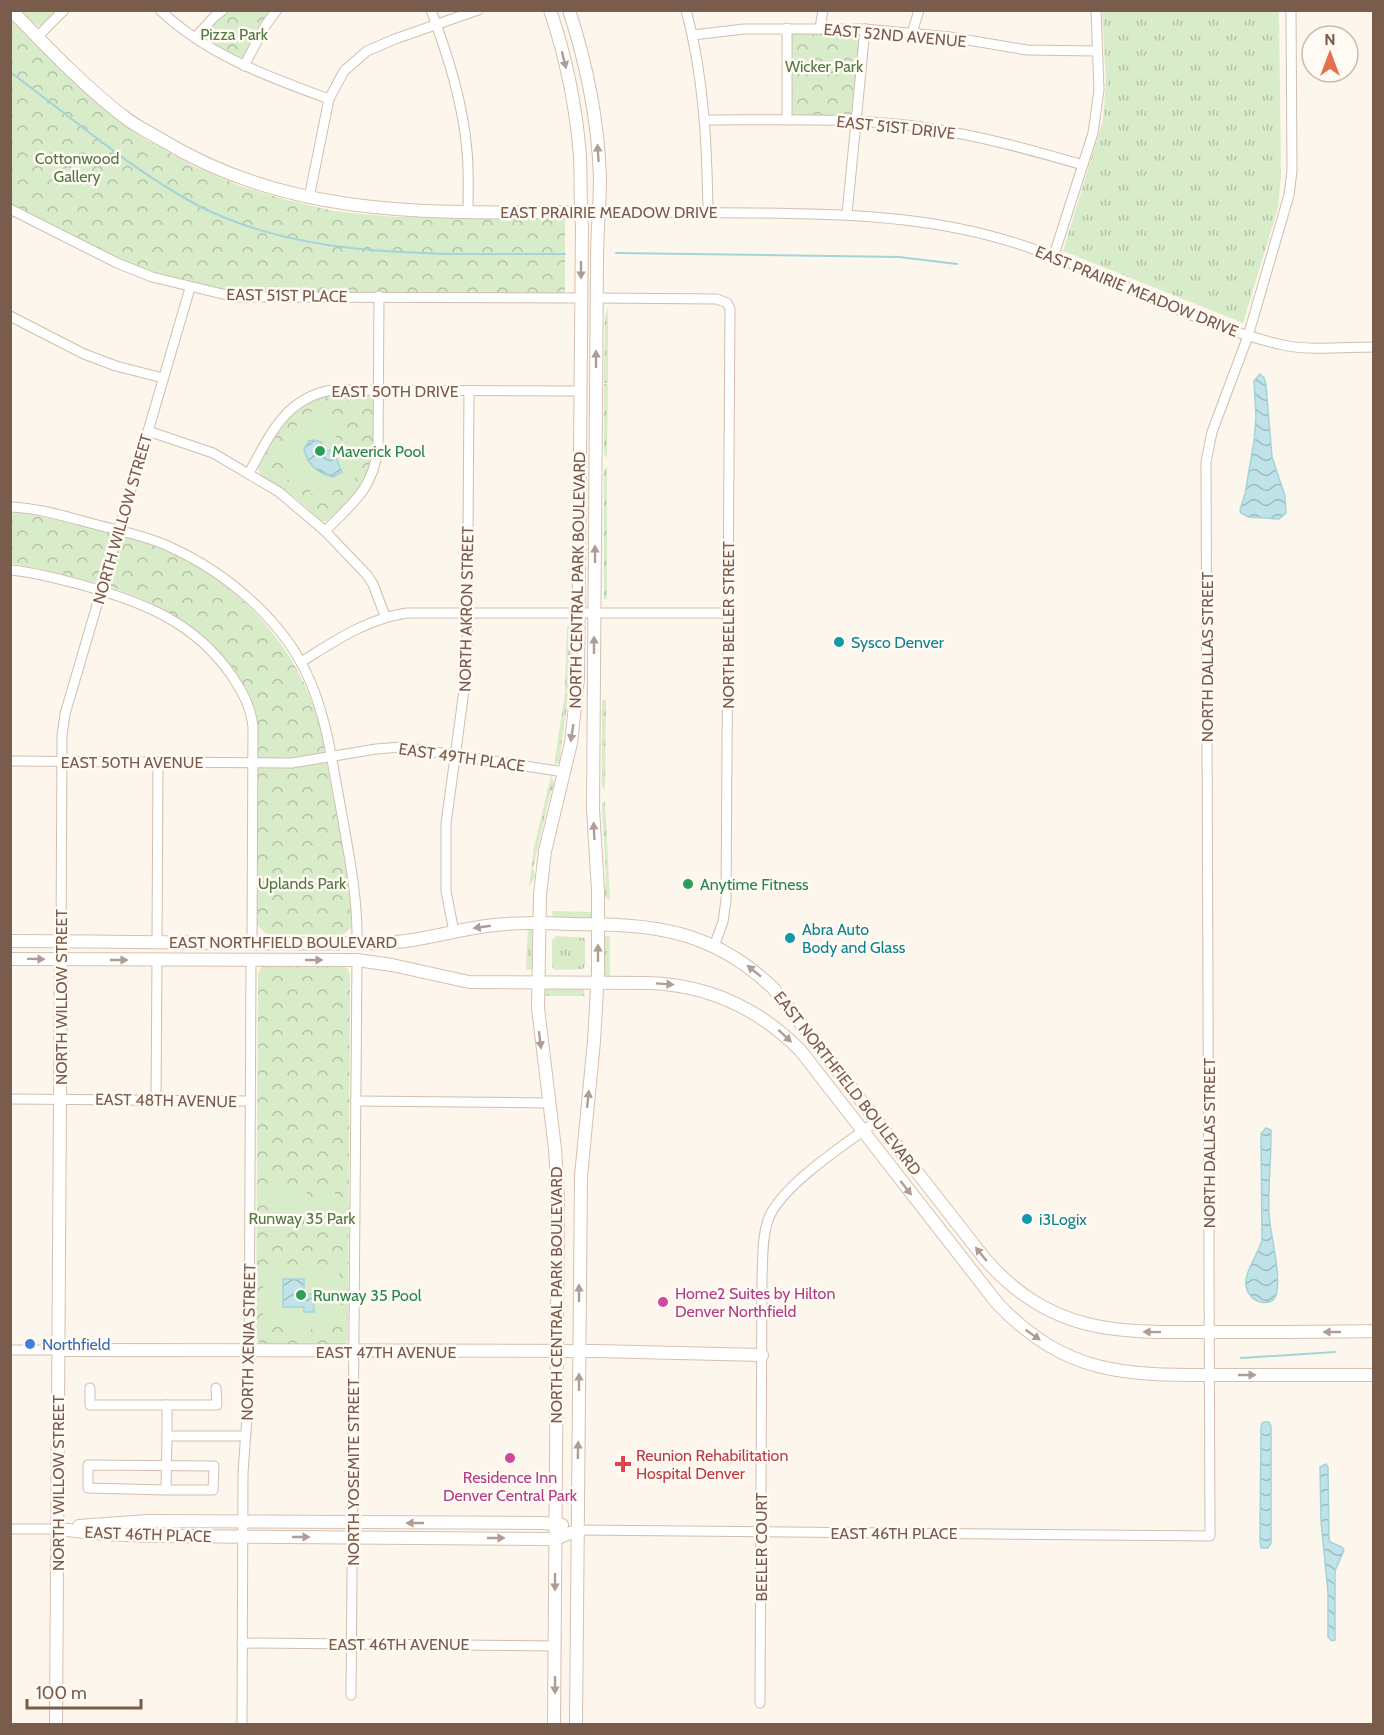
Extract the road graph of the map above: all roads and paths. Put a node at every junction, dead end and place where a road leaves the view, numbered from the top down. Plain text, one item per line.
1 (11, 10) edge
2 (64, 10) edge
3 (159, 10) edge
4 (223, 10) edge
5 (277, 10) edge
6 (431, 10) edge
7 (478, 10) edge
8 (550, 10) edge
9 (569, 10) edge
10 (686, 10) edge
11 (823, 10) edge
12 (919, 10) edge
13 (1096, 10) edge
14 (1291, 10) edge
15 (436, 24) junction
16 (787, 28) junction
17 (820, 28) junction
18 (865, 28) junction
19 (912, 33) junction
20 (693, 35) junction
21 (37, 37) junction
22 (195, 38) junction
23 (1097, 51) junction
24 (244, 66) junction
25 (329, 99) junction
26 (704, 120) junction
27 (787, 120) junction
28 (857, 121) junction
29 (1083, 165) junction
30 (309, 198) junction
31 (11, 210) edge
32 (468, 212) junction
33 (581, 212) junction
34 (599, 212) junction
35 (708, 213) junction
36 (848, 214) junction
37 (1054, 255) junction
38 (190, 288) junction
39 (379, 296) junction
40 (581, 298) junction
41 (597, 298) junction
42 (10, 316) edge
43 (1248, 336) junction
44 (1374, 347) edge
45 (163, 378) junction
46 (378, 390) junction
47 (469, 391) junction
48 (581, 391) junction
49 (148, 431) junction
50 (249, 473) junction
51 (10, 507) edge
52 (119, 531) junction
53 (325, 531) junction
54 (10, 570) edge
55 (102, 591) junction
56 (467, 612) junction
57 (579, 612) junction
58 (594, 612) junction
59 (728, 614) junction
60 (385, 616) junction
61 (301, 662) junction
62 (455, 755) junction
63 (331, 757) junction
64 (10, 761) edge
65 (62, 762) junction
66 (158, 762) junction
67 (253, 763) junction
68 (564, 772) junction
69 (540, 923) junction
70 (598, 924) junction
71 (454, 932) junction
72 (10, 940) edge
73 (61, 941) junction
74 (157, 941) junction
75 (252, 942) junction
76 (357, 943) junction
77 (714, 946) junction
78 (10, 959) edge
79 (61, 959) junction
80 (157, 960) junction
81 (251, 960) junction
82 (357, 960) junction
83 (538, 982) junction
84 (597, 982) junction
85 (10, 1099) edge
86 (60, 1099) junction
87 (156, 1100) junction
88 (250, 1101) junction
89 (356, 1101) junction
90 (549, 1103) junction
91 (877, 1120) junction
92 (863, 1131) junction
93 (1374, 1331) edge
94 (1210, 1332) junction
95 (10, 1350) edge
96 (59, 1350) junction
97 (249, 1352) junction
98 (354, 1352) junction
99 (557, 1352) junction
100 (579, 1352) junction
101 (762, 1355) junction
102 (1210, 1375) junction
103 (1374, 1375) edge
104 (90, 1388) dead end
105 (216, 1388) dead end
106 (166, 1405) junction
107 (167, 1436) junction
108 (245, 1436) junction
109 (166, 1465) junction
110 (166, 1490) junction
111 (243, 1522) junction
112 (353, 1523) junction
113 (556, 1523) junction
114 (10, 1529) edge
115 (58, 1529) junction
116 (578, 1530) junction
117 (761, 1532) junction
118 (243, 1537) junction
119 (353, 1537) junction
120 (555, 1539) junction
121 (242, 1643) junction
122 (352, 1644) junction
123 (555, 1646) junction
124 (577, 1661) junction
125 (351, 1695) dead end
126 (760, 1703) dead end
127 (56, 1725) edge
128 (242, 1725) edge
129 (554, 1725) edge
130 (576, 1725) edge

1 - 21 main road, EAST PRAIRIE MEADOW DRIVE
2 - 21 street
3 - 22 street
4 - 22 street
5 - 24 street
6 - 15 street
7 - 15 street
8 -> 33 main road, NORTH CENTRAL PARK BOULEVARD
34 -> 9 main road, NORTH CENTRAL PARK BOULEVARD
10 - 20 street
11 - 17 street
12 - 19 street
13 - 23 street
14 - 43 street, NORTH DALLAS STREET
15 - 25 street
15 - 32 street
16 - 17 street, EAST 52ND AVENUE
16 - 20 street, EAST 52ND AVENUE
16 - 27 street
17 - 18 street, EAST 52ND AVENUE
18 - 19 street, EAST 52ND AVENUE
18 - 28 street
19 - 23 street, EAST 52ND AVENUE
20 - 26 street
21 - 30 main road, EAST PRAIRIE MEADOW DRIVE
22 - 24 street
23 - 29 street
24 - 25 street
25 - 30 street
26 - 27 street, EAST 51ST DRIVE
26 - 35 street
27 - 28 street, EAST 51ST DRIVE
28 - 29 street, EAST 51ST DRIVE
28 - 36 street
29 - 37 street
30 - 32 main road, EAST PRAIRIE MEADOW DRIVE
31 - 38 street, EAST 51ST PLACE
32 - 33 main road, EAST PRAIRIE MEADOW DRIVE
33 - 34 main road, EAST PRAIRIE MEADOW DRIVE
33 -> 40 main road, NORTH CENTRAL PARK BOULEVARD
34 - 35 street, EAST PRAIRIE MEADOW DRIVE
34 - 41 main road, NORTH CENTRAL PARK BOULEVARD
35 - 36 street, EAST PRAIRIE MEADOW DRIVE
36 - 37 street, EAST PRAIRIE MEADOW DRIVE
37 - 43 street, EAST PRAIRIE MEADOW DRIVE
38 - 39 street, EAST 51ST PLACE
38 - 45 street, NORTH WILLOW STREET
39 - 40 street, EAST 51ST PLACE
39 - 46 street
40 - 48 main road, NORTH CENTRAL PARK BOULEVARD
58 -> 41 main road, NORTH CENTRAL PARK BOULEVARD
41 - 59 street, NORTH BEELER STREET
42 - 45 street
43 - 44 street, EAST PRAIRIE MEADOW DRIVE
43 - 94 street, NORTH DALLAS STREET
45 - 49 street, NORTH WILLOW STREET
46 - 47 street, EAST 50TH DRIVE
46 - 50 street, EAST 50TH DRIVE
46 - 53 street
47 - 48 street, EAST 50TH DRIVE
47 - 56 street, NORTH AKRON STREET
48 - 57 main road, NORTH CENTRAL PARK BOULEVARD
49 - 50 street
49 - 52 street, NORTH WILLOW STREET
50 - 53 street
51 - 52 street
52 - 55 street, NORTH WILLOW STREET
52 - 61 street
53 - 60 street
54 - 55 street
55 - 65 street, NORTH WILLOW STREET
55 - 67 street
56 - 57 street
56 - 60 street
56 - 62 street, NORTH AKRON STREET
57 - 58 street
57 -> 68 main road, NORTH CENTRAL PARK BOULEVARD
58 - 59 street
70 -> 58 main road, NORTH CENTRAL PARK BOULEVARD
59 - 77 street, NORTH BEELER STREET
60 - 61 street
61 - 63 street
62 - 63 street, EAST 49TH PLACE
62 - 68 street, EAST 49TH PLACE
62 - 71 street, NORTH AKRON STREET
63 - 67 street, EAST 49TH PLACE
63 - 76 street
64 - 65 street, EAST 50TH AVENUE
65 - 66 street, EAST 50TH AVENUE
65 - 73 street, NORTH WILLOW STREET
66 - 67 street, EAST 50TH AVENUE
66 - 74 street
67 - 75 street
68 - 69 main road, NORTH CENTRAL PARK BOULEVARD
69 - 70 main road, EAST NORTHFIELD BOULEVARD
69 -> 71 main road, EAST NORTHFIELD BOULEVARD
69 - 83 main road, NORTH CENTRAL PARK BOULEVARD
70 - 77 main road, EAST NORTHFIELD BOULEVARD
84 -> 70 main road, NORTH CENTRAL PARK BOULEVARD
71 - 76 main road, EAST NORTHFIELD BOULEVARD
72 - 73 main road, EAST NORTHFIELD BOULEVARD
73 - 74 main road, EAST NORTHFIELD BOULEVARD
73 - 79 main road, NORTH WILLOW STREET
74 - 75 main road, EAST NORTHFIELD BOULEVARD
75 - 76 main road, EAST NORTHFIELD BOULEVARD
91 -> 77 main road, EAST NORTHFIELD BOULEVARD
78 -> 79 main road, EAST NORTHFIELD BOULEVARD
79 -> 80 main road, EAST NORTHFIELD BOULEVARD
79 - 86 main road, NORTH WILLOW STREET
80 - 81 main road, EAST NORTHFIELD BOULEVARD
80 - 87 street
81 -> 82 main road, EAST NORTHFIELD BOULEVARD
81 - 88 street, NORTH XENIA STREET
82 - 83 main road, EAST NORTHFIELD BOULEVARD
82 - 89 street, NORTH YOSEMITE STREET
83 - 84 main road, EAST NORTHFIELD BOULEVARD
83 -> 90 main road, NORTH CENTRAL PARK BOULEVARD
84 -> 92 main road, EAST NORTHFIELD BOULEVARD
100 -> 84 main road, NORTH CENTRAL PARK BOULEVARD
85 - 86 street, EAST 48TH AVENUE
86 - 87 street, EAST 48TH AVENUE
86 - 96 main road, NORTH WILLOW STREET
87 - 88 street, EAST 48TH AVENUE
88 - 97 street, NORTH XENIA STREET
89 - 90 street
89 - 98 street, NORTH YOSEMITE STREET
90 - 99 main road, NORTH CENTRAL PARK BOULEVARD
91 - 92 street, BEELER COURT
94 -> 91 main road, EAST NORTHFIELD BOULEVARD
92 - 101 street, BEELER COURT
92 -> 102 main road, EAST NORTHFIELD BOULEVARD
93 -> 94 main road
94 - 102 street
95 - 96 street, EAST 47TH AVENUE
96 - 97 main road, EAST 47TH AVENUE
96 - 115 main road, NORTH WILLOW STREET
97 - 98 main road, EAST 47TH AVENUE
97 - 108 street, NORTH XENIA STREET
98 - 99 main road, EAST 47TH AVENUE
98 - 112 street, NORTH YOSEMITE STREET
99 - 100 main road, EAST 47TH AVENUE
99 - 113 main road, NORTH CENTRAL PARK BOULEVARD
100 - 101 main road, EAST 47TH AVENUE
116 -> 100 main road, NORTH CENTRAL PARK BOULEVARD
101 - 117 street, BEELER COURT
102 -> 103 main road
102 - 117 street, EAST 46TH PLACE
104 - 106 street
105 - 106 street
106 - 107 street
107 - 108 street
107 - 109 street
108 - 111 street, NORTH XENIA STREET
109 - 110 street
109 - 110 street
109 - 110 street
111 - 112 main road, EAST 46TH PLACE
111 - 115 main road, EAST 46TH PLACE
111 - 118 street, NORTH XENIA STREET
113 -> 112 main road, EAST 46TH PLACE
112 - 119 street, NORTH YOSEMITE STREET
113 - 116 main road, EAST 46TH PLACE
113 - 120 main road, NORTH CENTRAL PARK BOULEVARD
114 - 115 street
115 - 118 main road, EAST 46TH PLACE
115 - 127 main road, NORTH WILLOW STREET
116 - 117 street, EAST 46TH PLACE
116 - 120 main road, EAST 46TH PLACE
116 - 124 main road, NORTH CENTRAL PARK BOULEVARD
117 - 126 street, BEELER COURT
118 -> 119 main road, EAST 46TH PLACE
118 - 121 street, NORTH XENIA STREET
119 -> 120 main road, EAST 46TH PLACE
119 - 122 street, NORTH YOSEMITE STREET
120 -> 123 main road, NORTH CENTRAL PARK BOULEVARD
121 - 122 street, EAST 46TH AVENUE
121 - 128 street, NORTH XENIA STREET
122 - 123 street, EAST 46TH AVENUE
122 - 125 street, NORTH YOSEMITE STREET
123 - 124 main road
123 -> 129 main road, NORTH CENTRAL PARK BOULEVARD
124 - 130 main road, NORTH CENTRAL PARK BOULEVARD

